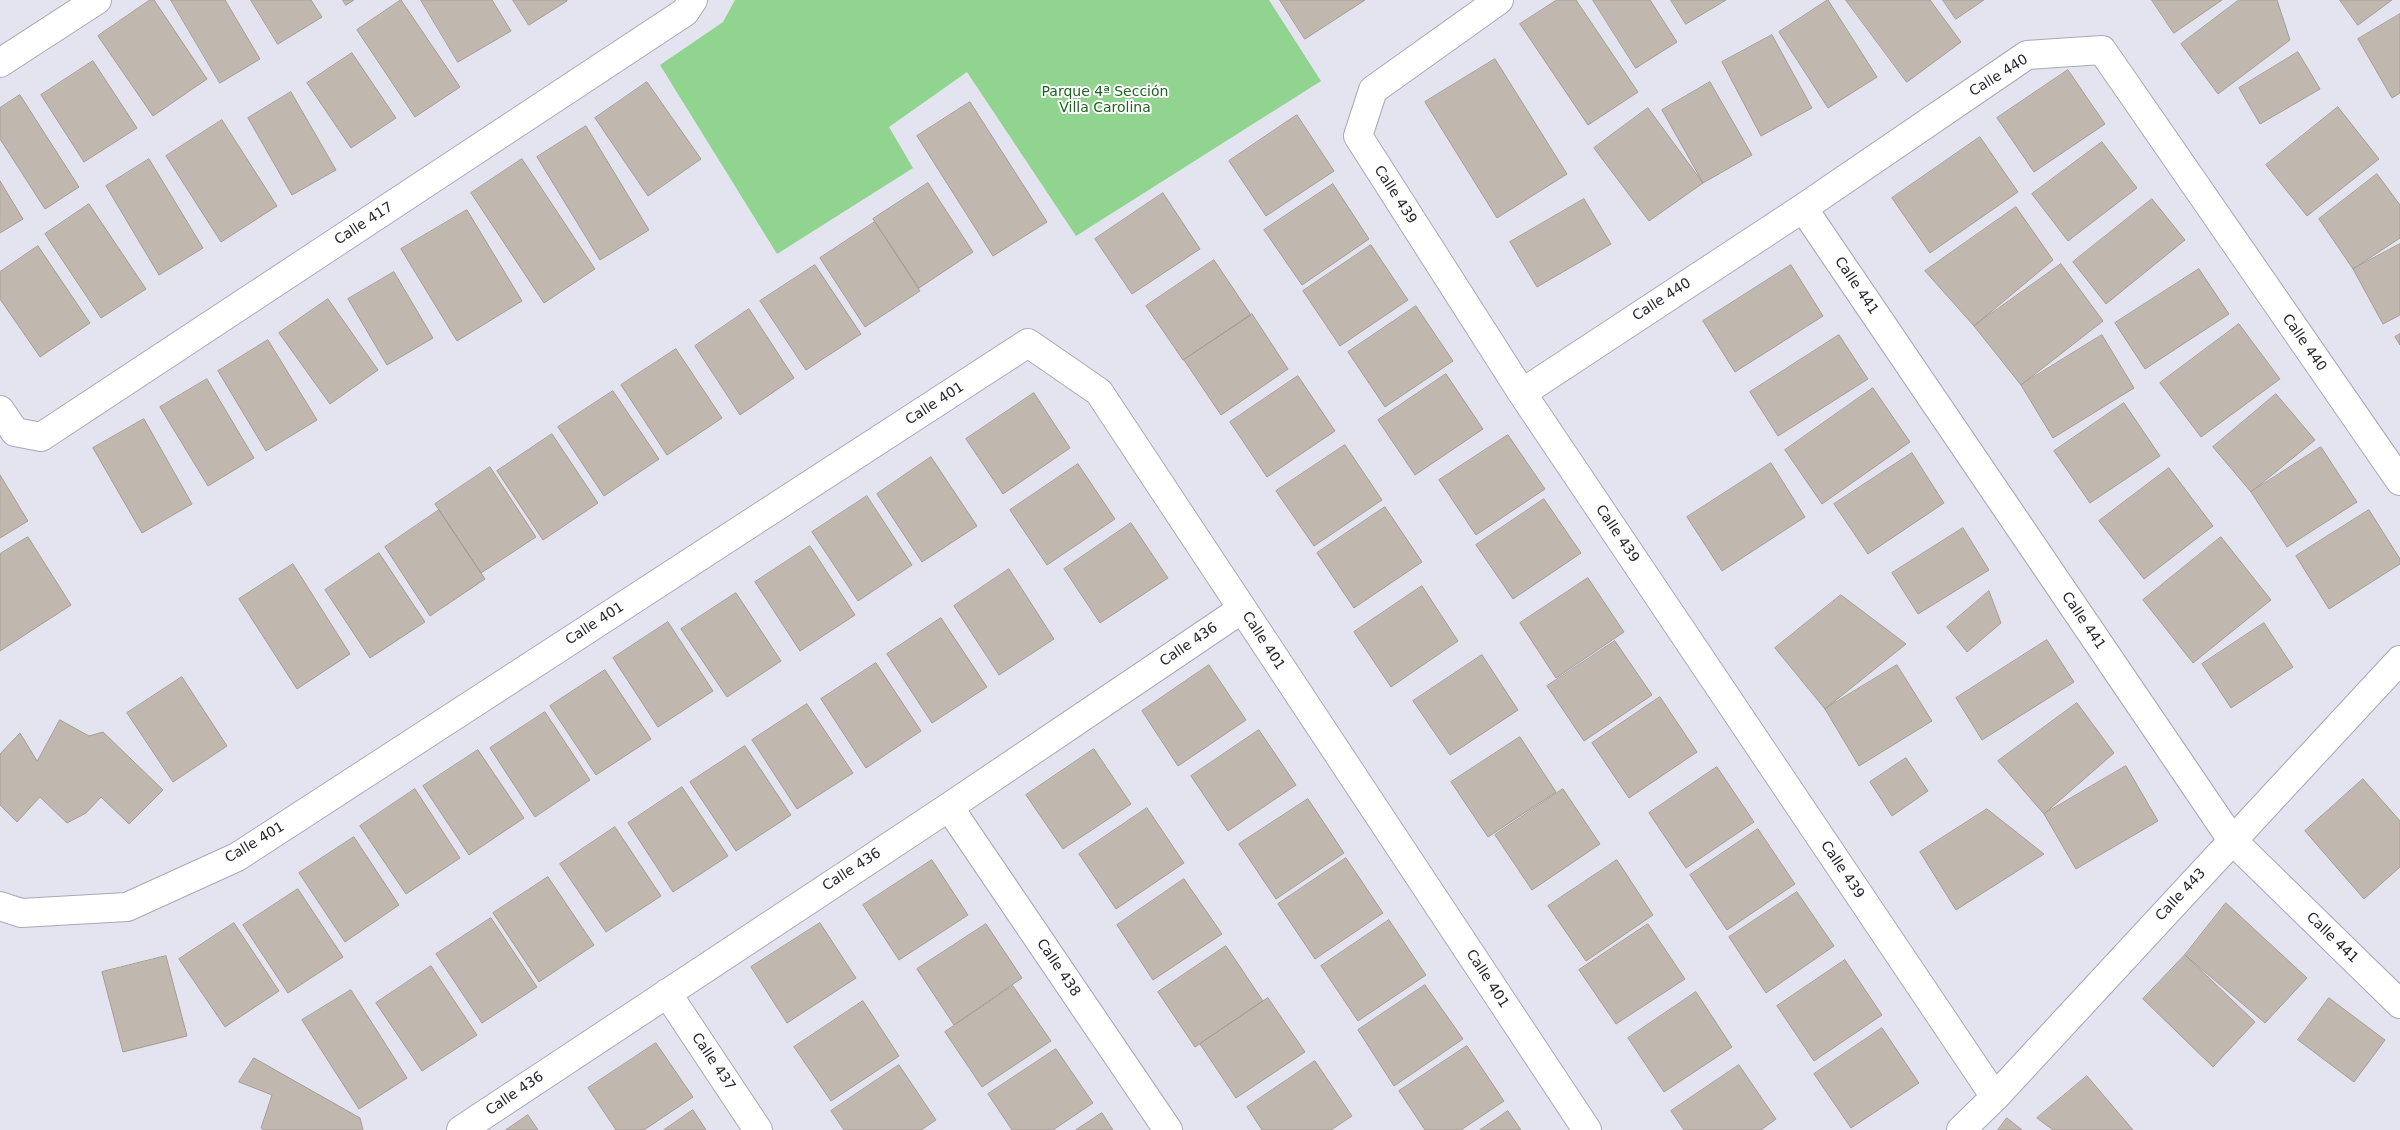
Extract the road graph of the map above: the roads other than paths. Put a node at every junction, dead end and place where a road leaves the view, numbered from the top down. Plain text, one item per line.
1 (97, 0) edge
2 (693, 0) edge
3 (1499, 0) edge
4 (1469, 8) edge
5 (0, 63) edge
6 (1802, 208) junction
7 (1522, 392) junction
8 (0, 410) edge
9 (2400, 480) edge
10 (1242, 609) junction
11 (2400, 660) edge
12 (949, 806) junction
13 (2232, 840) junction
14 (0, 906) edge
15 (667, 993) junction
16 (2400, 1004) edge
17 (1995, 1097) junction
18 (461, 1130) edge
19 (758, 1130) edge
20 (1168, 1130) edge
21 (1587, 1130) edge
22 (1961, 1130) edge

1 - 5 street
2 - 8 street, Calle 417
3 - 4 street, Calle 439
4 - 7 street, Calle 439
6 - 7 street, Calle 440
6 - 9 street, Calle 440
6 - 13 street, Calle 441
7 - 17 street, Calle 439
10 - 12 street, Calle 436
10 - 14 street, Calle 401
10 - 21 street, Calle 401
11 - 13 street, Calle 443
12 - 15 street, Calle 436
12 - 20 street, Calle 438
13 - 16 street, Calle 441
13 - 17 street, Calle 443
15 - 18 street, Calle 436
15 - 19 street, Calle 437
17 - 22 street, Calle 443

